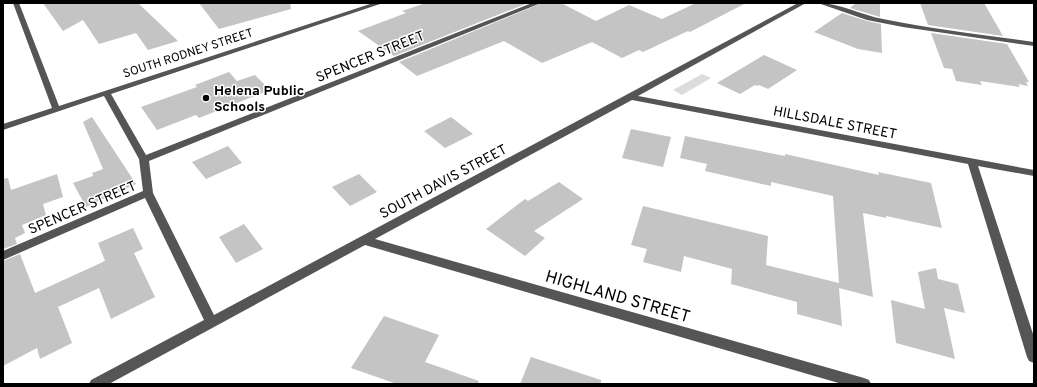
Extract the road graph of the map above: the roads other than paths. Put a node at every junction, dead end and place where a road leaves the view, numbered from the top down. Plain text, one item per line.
1 (16, 3) edge
2 (380, 3) edge
3 (538, 3) edge
4 (803, 3) edge
5 (821, 3) edge
6 (1034, 44) edge
7 (106, 92) junction
8 (631, 97) junction
9 (56, 108) junction
10 (3, 127) edge
11 (144, 159) junction
12 (972, 162) junction
13 (1034, 173) edge
14 (148, 193) junction
15 (362, 240) junction
16 (3, 256) edge
17 (211, 322) junction
18 (1034, 357) edge
19 (96, 384) edge
20 (864, 384) edge

1 - 9 street
2 - 7 street, SOUTH RODNEY STREET
3 - 11 street, SPENCER STREET
4 - 8 street, SOUTH DAVIS STREET
5 - 6 street
7 - 9 street, SOUTH RODNEY STREET
7 - 11 street
8 - 12 street, HILLSDALE STREET
8 - 15 street, SOUTH DAVIS STREET
9 - 10 street, SOUTH RODNEY STREET
11 - 14 street, SPENCER STREET
12 - 13 street, HILLSDALE STREET
12 - 18 street
14 - 16 street, SPENCER STREET
14 - 17 street
15 - 17 street, SOUTH DAVIS STREET
15 - 20 street, HIGHLAND STREET
17 - 19 street, SOUTH DAVIS STREET

